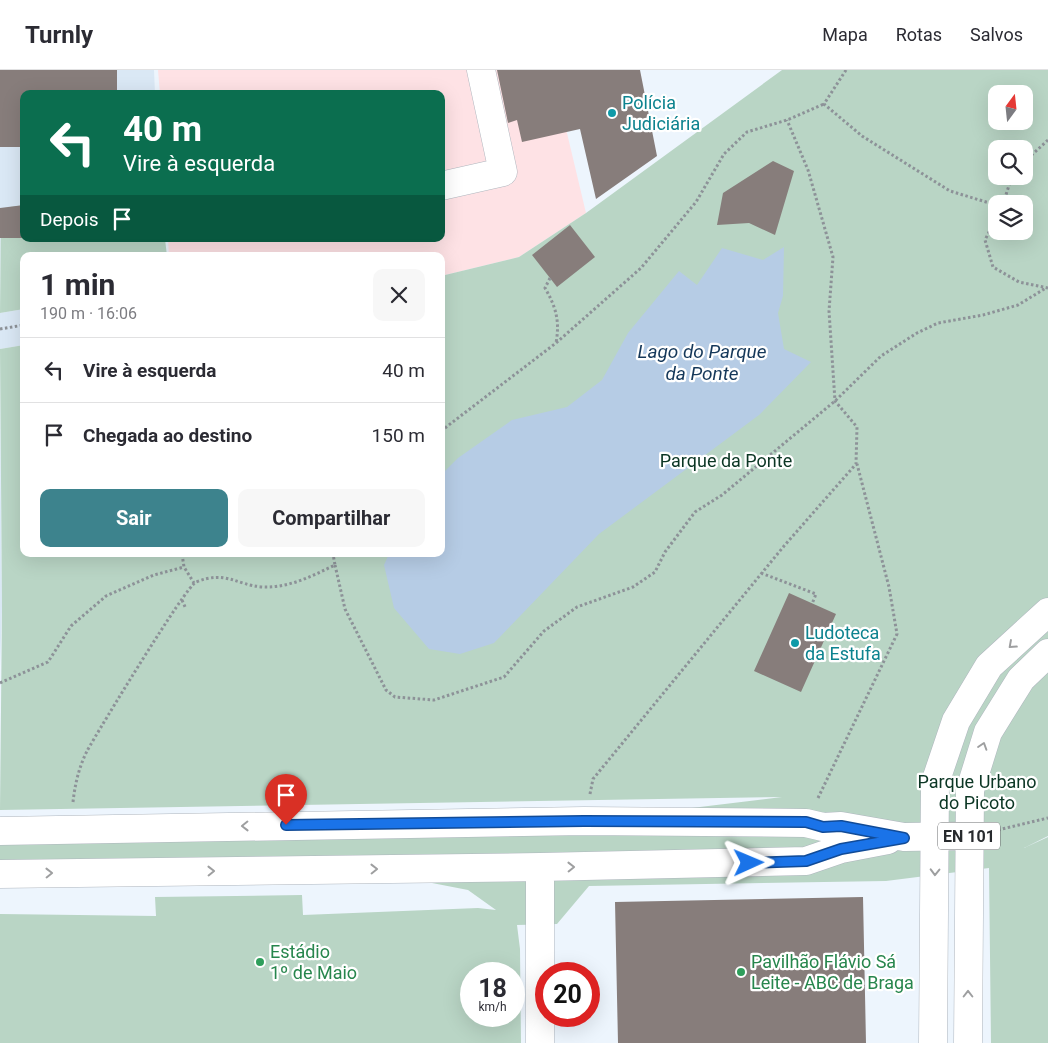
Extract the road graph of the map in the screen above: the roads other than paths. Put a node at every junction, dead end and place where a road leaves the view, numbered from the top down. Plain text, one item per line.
1 (481, 70) edge
2 (445, 185) edge
3 (1048, 612) edge
4 (1048, 653) edge
5 (0, 831) edge
6 (982, 834) junction
7 (904, 838) junction
8 (935, 838) junction
9 (540, 867) junction
10 (0, 874) edge
11 (540, 1043) edge
12 (933, 1043) edge
13 (968, 1043) edge

1 - 2 main road
3 -> 8 main road, EN 101
6 -> 4 main road, EN 101
7 -> 5 main road
6 - 8 main road
13 -> 6 main road, EN 101
7 - 8 main road
9 -> 7 main road
8 -> 12 main road, EN 101
10 -> 9 main road
9 - 11 main road

